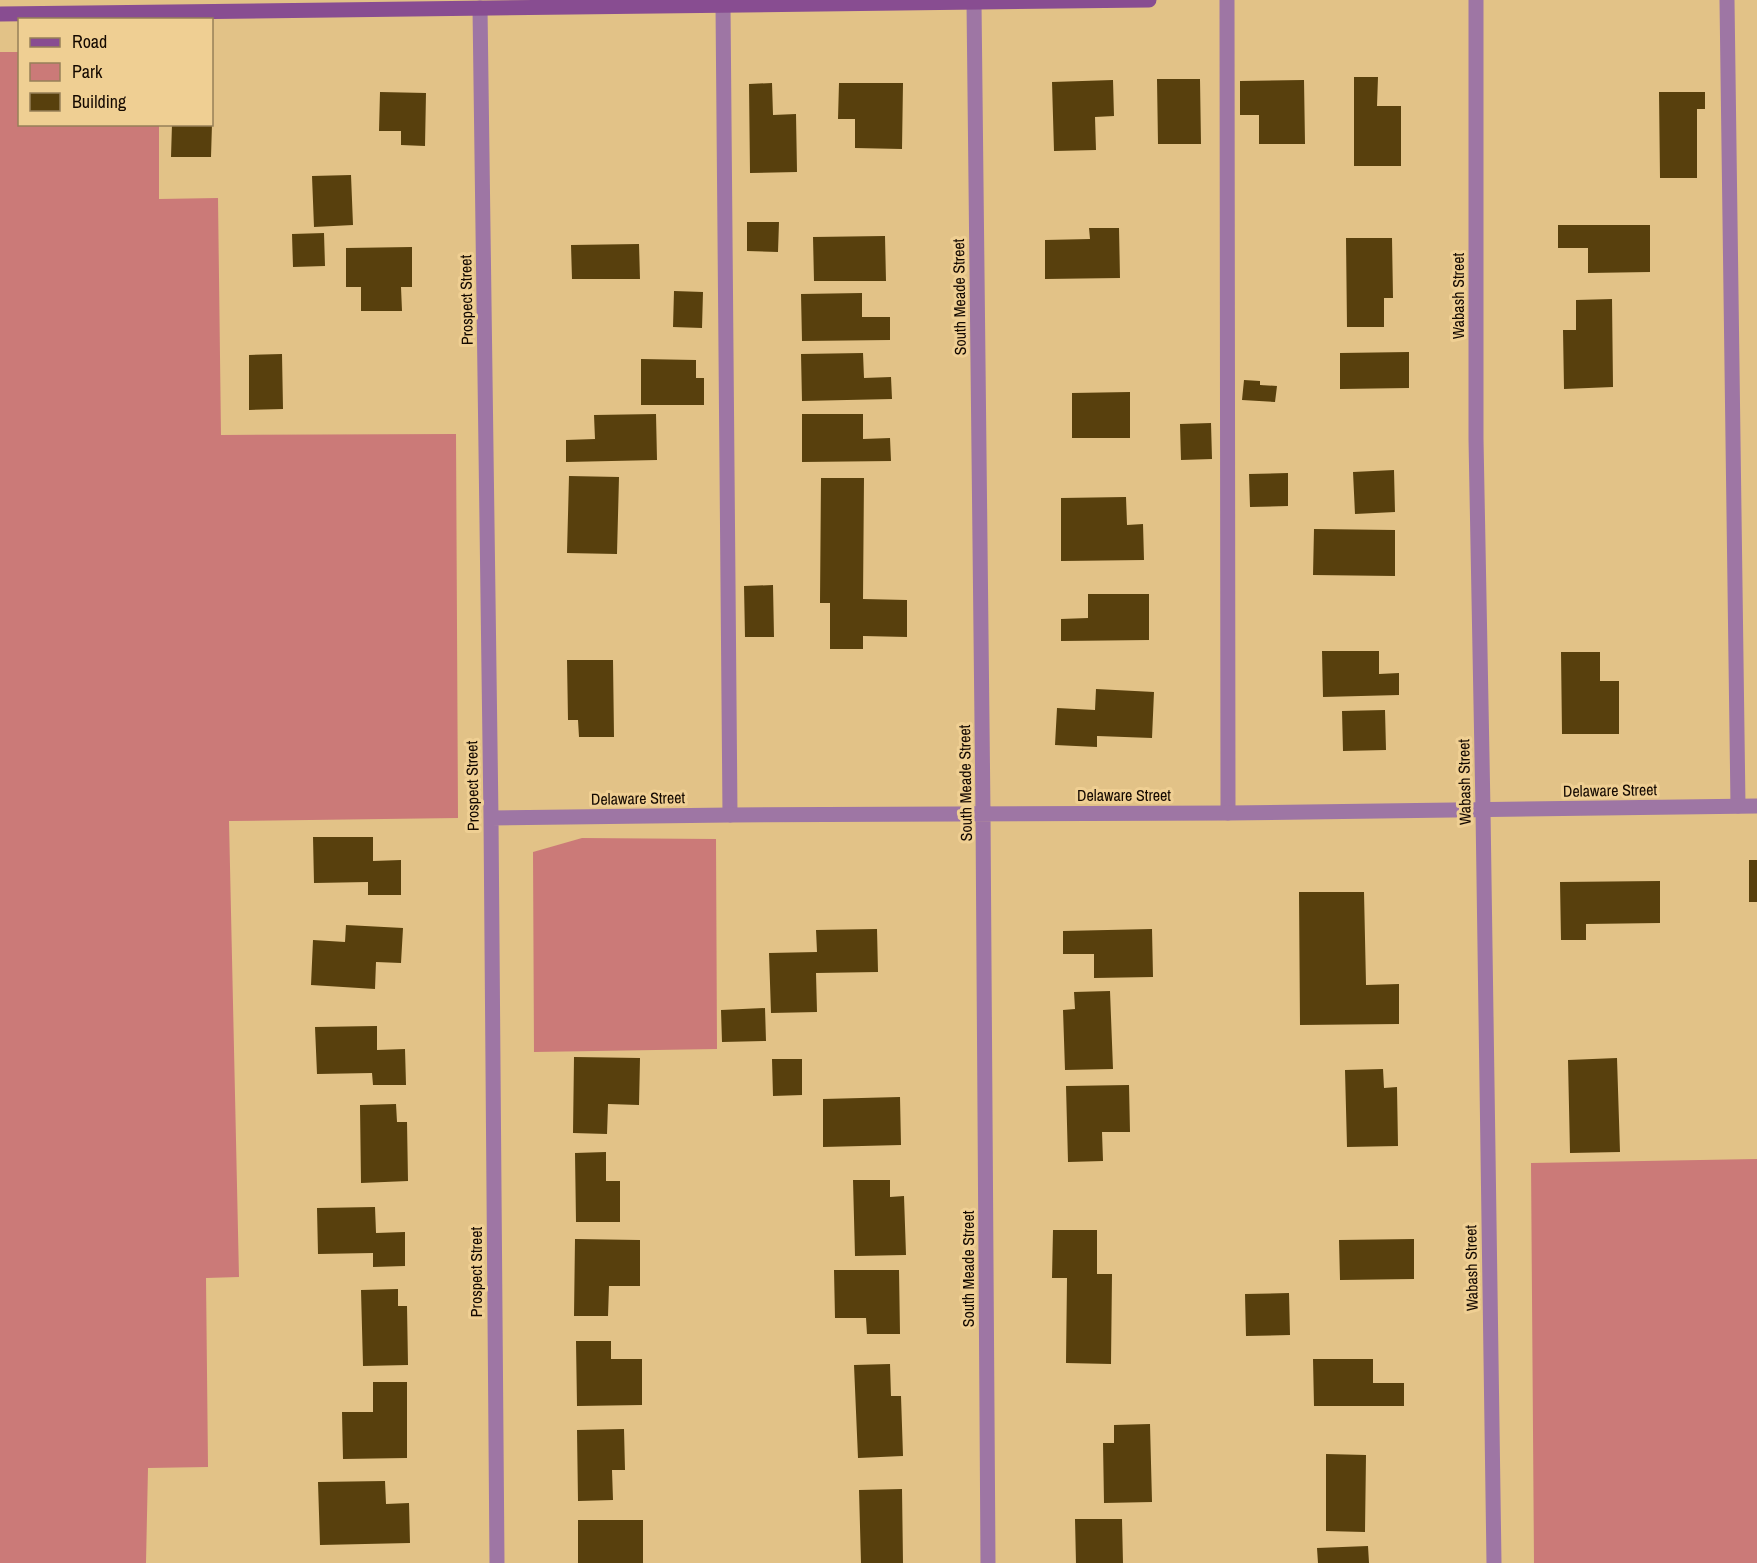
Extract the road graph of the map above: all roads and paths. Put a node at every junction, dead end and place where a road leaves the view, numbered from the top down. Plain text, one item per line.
1 (1149, 0) edge
2 (1227, 0) edge
3 (1476, 0) edge
4 (1727, 0) edge
5 (974, 2) junction
6 (723, 4) junction
7 (480, 8) junction
8 (0, 14) edge
9 (1738, 806) junction
10 (1757, 806) edge
11 (1483, 810) junction
12 (983, 813) junction
13 (1228, 813) junction
14 (730, 814) junction
15 (491, 818) junction
16 (497, 1563) edge
17 (988, 1563) edge
18 (1494, 1563) edge

1 - 5 street
2 - 13 street
3 - 11 street, Wabash Street
4 - 9 street
5 - 6 street
5 - 12 street, South Meade Street
6 - 7 street
6 - 14 street
7 - 8 street
7 - 15 street, Prospect Street
9 - 10 street, Delaware Street
9 - 11 street, Delaware Street
11 - 13 street, Delaware Street
11 - 18 street, Wabash Street
12 - 13 street, Delaware Street
12 - 14 street, Delaware Street
12 - 17 street, South Meade Street
14 - 15 street, Delaware Street
15 - 16 street, Prospect Street

